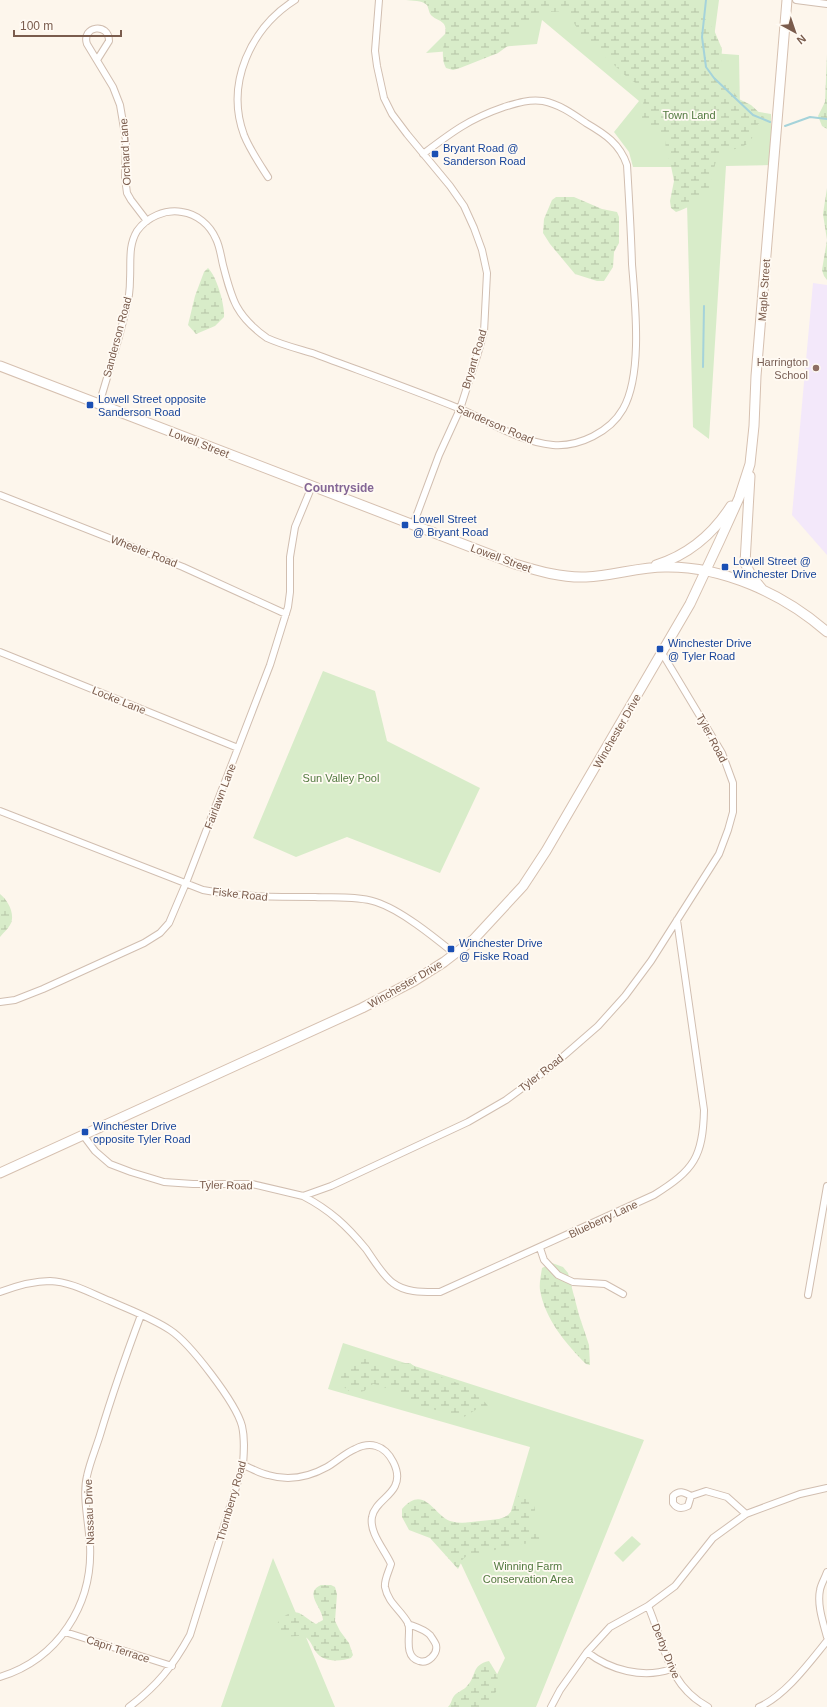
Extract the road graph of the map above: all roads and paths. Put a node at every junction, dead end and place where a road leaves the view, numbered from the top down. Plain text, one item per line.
1 (295, 0) edge
2 (379, 0) edge
3 (787, 0) edge
4 (796, 0) edge
5 (827, 4) edge
6 (96, 60) junction
7 (423, 154) junction
8 (268, 177) dead end
9 (147, 220) junction
10 (0, 366) edge
11 (99, 405) junction
12 (460, 409) junction
13 (750, 464) junction
14 (745, 483) junction
15 (312, 486) junction
16 (0, 495) edge
17 (413, 525) junction
18 (706, 572) junction
19 (622, 573) junction
20 (764, 590) junction
21 (286, 614) junction
22 (827, 632) edge
23 (0, 652) edge
24 (662, 653) junction
25 (238, 748) junction
26 (0, 811) edge
27 (186, 883) junction
28 (677, 920) junction
29 (455, 954) junction
30 (0, 1002) edge
31 (83, 1135) junction
32 (0, 1173) edge
33 (827, 1186) edge
34 (303, 1196) junction
35 (540, 1248) junction
36 (0, 1292) edge
37 (622, 1294) dead end
38 (808, 1295) dead end
39 (141, 1315) junction
40 (243, 1465) junction
41 (827, 1488) edge
42 (691, 1496) dead end
43 (746, 1514) junction
44 (827, 1572) edge
45 (648, 1606) junction
46 (408, 1624) junction
47 (65, 1632) junction
48 (827, 1637) edge
49 (827, 1641) edge
50 (587, 1652) junction
51 (172, 1666) junction
52 (671, 1669) junction
53 (0, 1677) edge
54 (129, 1707) edge
55 (551, 1707) edge
56 (708, 1707) edge
57 (759, 1707) edge

1 - 8 street
2 - 7 street, Bryant Road
3 - 13 main road, Maple Street
4 - 5 street
6 - 6 street, Orchard Lane
6 - 9 street, Orchard Lane
7 - 12 street, Bryant Road
7 - 12 street, Sanderson Road
9 - 11 street, Sanderson Road
9 - 12 street, Sanderson Road
10 - 11 main road, Lowell Street
11 - 15 main road, Lowell Street
12 - 17 street, Bryant Road
13 - 14 main road, Maple Street
13 - 20 main road
14 - 18 main road, Maple Street
14 - 19 main road
15 - 17 main road, Lowell Street
15 - 21 street, Fairlawn Lane
16 - 21 street, Wheeler Road
17 - 19 main road, Lowell Street
18 - 19 main road, Lowell Street
18 - 20 main road, Lowell Street
18 - 24 main road, Winchester Drive
20 - 22 main road, Lowell Street
21 - 25 street, Fairlawn Lane
23 - 25 street, Locke Lane
24 - 28 street, Tyler Road
24 - 29 main road, Winchester Drive
25 - 27 street, Fairlawn Lane
26 - 27 street, Fiske Road
27 - 29 street, Fiske Road
27 - 30 street, Fairlawn Lane
28 - 34 street, Tyler Road
28 - 35 street, Blueberry Lane
29 - 31 main road, Winchester Drive
31 - 32 main road, Winchester Drive
31 - 34 street, Tyler Road
33 - 38 street
34 - 35 street, Blueberry Lane
35 - 37 street
36 - 39 street, Thornberry Road
39 - 40 street, Thornberry Road
39 - 47 street, Nassau Drive
40 - 46 street
40 - 51 street, Thornberry Road
41 - 43 street
42 - 43 street
43 - 45 street
44 - 48 street
45 - 50 street
45 - 52 street, Derby Drive
46 - 46 street
47 - 51 street, Capri Terrace
47 - 53 street, Nassau Drive
49 - 57 street
50 - 52 street
50 - 55 street
51 - 54 street, Thornberry Road
52 - 56 street, Derby Drive

